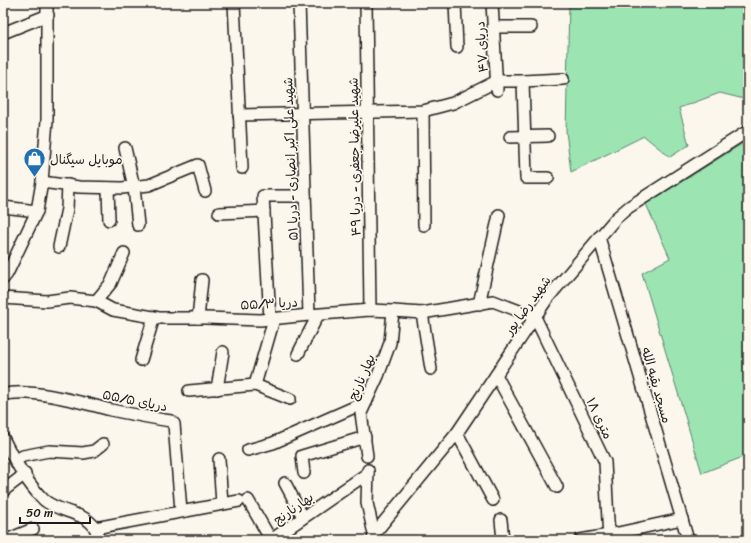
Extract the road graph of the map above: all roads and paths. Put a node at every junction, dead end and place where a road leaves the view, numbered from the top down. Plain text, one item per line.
1 (47, 3) edge
2 (234, 3) edge
3 (299, 3) edge
4 (366, 3) edge
5 (455, 3) edge
6 (492, 3) edge
7 (48, 15) junction
8 (493, 27) junction
9 (531, 27) dead end
10 (3, 33) edge
11 (457, 47) dead end
12 (563, 79) dead end
13 (523, 81) junction
14 (497, 85) junction
15 (423, 111) junction
16 (367, 112) junction
17 (302, 114) junction
18 (239, 116) junction
19 (748, 131) edge
20 (548, 136) dead end
21 (510, 137) dead end
22 (525, 137) junction
23 (125, 148) dead end
24 (242, 168) dead end
25 (548, 178) dead end
26 (42, 182) junction
27 (68, 185) junction
28 (134, 187) junction
29 (108, 188) junction
30 (205, 192) dead end
31 (305, 196) junction
32 (3, 207) edge
33 (37, 211) junction
34 (264, 211) junction
35 (219, 213) dead end
36 (499, 215) dead end
37 (109, 220) dead end
38 (138, 225) dead end
39 (424, 225) dead end
40 (599, 237) junction
41 (59, 247) dead end
42 (124, 253) dead end
43 (4, 275) edge
44 (202, 280) dead end
45 (3, 298) edge
46 (96, 301) junction
47 (479, 304) junction
48 (370, 310) junction
49 (393, 310) junction
50 (422, 313) junction
51 (313, 315) junction
52 (154, 317) junction
53 (535, 317) junction
54 (198, 318) junction
55 (272, 319) junction
56 (223, 352) dead end
57 (298, 354) dead end
58 (141, 360) dead end
59 (431, 369) dead end
60 (496, 375) junction
61 (255, 385) junction
62 (217, 389) junction
63 (189, 391) dead end
64 (3, 395) edge
65 (290, 399) dead end
66 (366, 402) junction
67 (457, 433) junction
68 (365, 437) junction
69 (3, 440) edge
70 (103, 444) dead end
71 (248, 450) dead end
72 (367, 456) dead end
73 (219, 459) dead end
74 (16, 460) junction
75 (304, 473) dead end
76 (24, 474) junction
77 (285, 483) dead end
78 (557, 487) dead end
79 (3, 491) edge
80 (493, 500) dead end
81 (222, 504) junction
82 (181, 511) junction
83 (304, 517) junction
84 (682, 519) junction
85 (501, 520) dead end
86 (95, 528) junction
87 (33, 529) dead end
88 (374, 537) edge
89 (609, 538) edge
90 (12, 540) edge
91 (98, 540) edge
92 (503, 540) edge
93 (580, 540) edge
94 (688, 540) edge

1 - 7 street
2 - 18 street
3 - 17 street, شهید علی اکبر انصاری - دریا ۵۱
4 - 16 street, شهید علیرضا جعفری - دریا ۴۹
5 - 11 street
6 - 8 street, دریای ۴۷
7 - 10 street
7 - 26 street
8 - 9 street
8 - 14 street, دریای ۴۷
12 - 13 street
13 - 14 street
13 - 22 street
14 - 15 street
15 - 16 street
15 - 39 street
16 - 17 street
16 - 48 street, شهید علیرضا جعفری - دریا ۴۹
17 - 18 street
17 - 31 street, شهید علی اکبر انصاری - دریا ۵۱
18 - 24 street
19 - 40 street, شهید رضا پور
20 - 22 street
21 - 22 street
22 - 25 street
23 - 28 street
26 - 27 street
26 - 33 street
27 - 29 street
27 - 41 street
28 - 29 street
28 - 30 street
28 - 38 street
29 - 37 street
31 - 34 street
31 - 51 street, شهید علی اکبر انصاری - دریا ۵۱
32 - 33 street
33 - 43 street
34 - 35 street
34 - 55 street
36 - 47 street
40 - 53 street, شهید رضا پور
40 - 84 street, مسجد بقیه الله
42 - 46 street
44 - 54 street
45 - 46 street, دریا ۵۵/۳
46 - 52 street, دریا ۵۵/۳
47 - 50 street, دریا ۵۵/۳
47 - 53 street, دریا ۵۵/۳
48 - 49 street, دریا ۵۵/۳
48 - 51 street, دریا ۵۵/۳
49 - 50 street, دریا ۵۵/۳
49 - 66 street, بهار نارنج
50 - 59 street
51 - 55 street, دریا ۵۵/۳
51 - 57 street
52 - 54 street, دریا ۵۵/۳
52 - 58 street
53 - 60 street, شهید رضا پور
53 - 89 street, ۱۸ متری
54 - 55 street, دریا ۵۵/۳
55 - 61 street
56 - 62 street
60 - 67 street, شهید رضا پور
60 - 78 street
61 - 62 street
61 - 65 street
62 - 63 street
64 - 82 street, دریای ۵۵/۵
66 - 68 street, بهار نارنج
66 - 71 street
67 - 80 street
67 - 88 street, شهید رضا پور
68 - 72 street, بهار نارنج
68 - 75 street
69 - 74 street
70 - 74 street
73 - 81 street
74 - 76 street
76 - 79 street
76 - 86 street
77 - 83 street
81 - 82 street
81 - 83 street, بهارنارنج
82 - 86 street
83 - 88 street, بهارنارنج
84 - 89 street
84 - 94 street, مسجد بقیه الله
85 - 92 street
86 - 91 street
87 - 90 street
89 - 93 street

